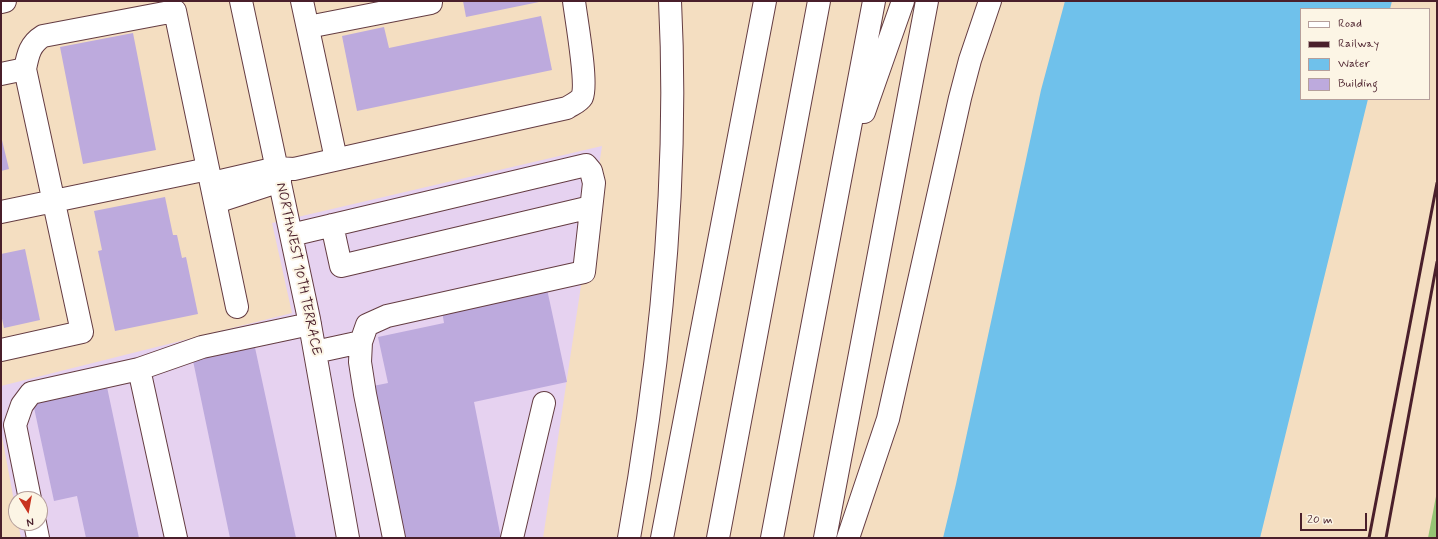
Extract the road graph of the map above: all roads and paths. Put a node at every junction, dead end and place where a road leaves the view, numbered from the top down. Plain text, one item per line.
1 (5, 1) edge
2 (241, 1) edge
3 (302, 1) edge
4 (431, 1) edge
5 (574, 1) edge
6 (670, 1) edge
7 (765, 1) edge
8 (819, 1) edge
9 (874, 1) edge
10 (903, 1) edge
11 (927, 1) edge
12 (990, 1) edge
13 (1, 2) edge
14 (308, 27) junction
15 (25, 69) junction
16 (1, 74) edge
17 (336, 159) junction
18 (278, 174) junction
19 (840, 180) junction
20 (212, 185) junction
21 (53, 200) junction
22 (591, 207) junction
23 (1, 212) edge
24 (332, 225) junction
25 (291, 235) junction
26 (237, 307) dead end
27 (310, 324) junction
28 (361, 342) junction
29 (1, 350) edge
30 (315, 352) junction
31 (139, 369) junction
32 (544, 403) dead end
33 (674, 479) junction
34 (28, 491) edge
35 (176, 538) edge
36 (348, 538) edge
37 (394, 538) edge
38 (512, 538) edge
39 (629, 538) edge
40 (662, 538) edge
41 (671, 538) edge
42 (718, 538) edge
43 (772, 538) edge
44 (825, 538) edge
45 (848, 538) edge

1 - 13 main road
2 - 18 main road, NORTHWEST 10TH TERRACE
3 - 14 main road
4 - 14 main road
5 - 17 main road
6 - 39 main road
7 - 33 main road
8 - 42 main road
9 - 19 main road
10 - 19 main road
11 - 44 main road
12 - 45 main road
14 - 17 main road
15 - 16 main road
15 - 20 main road
15 - 21 main road
17 - 18 main road
18 - 20 main road
18 - 25 main road, NORTHWEST 10TH TERRACE
19 - 43 main road
20 - 21 main road
20 - 26 main road
21 - 23 main road
21 - 29 main road
22 - 24 main road
22 - 24 main road
22 - 28 main road
24 - 25 main road
25 - 27 main road, NORTHWEST 10TH TERRACE
27 - 30 main road, NORTHWEST 10TH TERRACE
27 - 31 main road
28 - 30 main road
28 - 37 main road
30 - 36 main road, NORTHWEST 10TH TERRACE
31 - 34 main road
31 - 35 main road
32 - 38 main road
33 - 40 main road
33 - 41 main road

